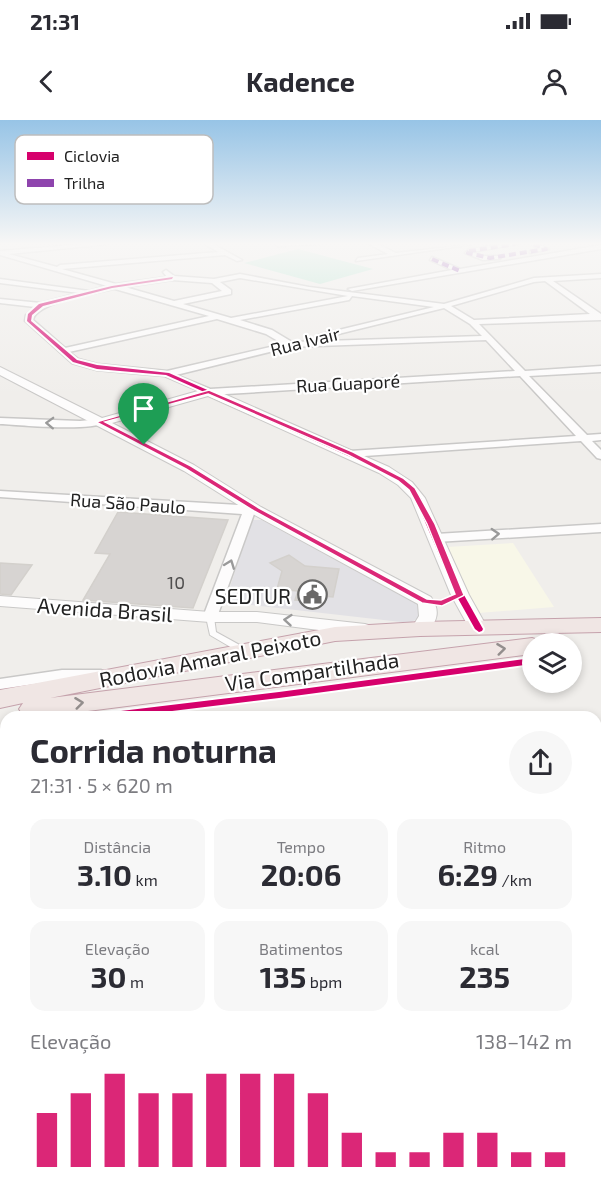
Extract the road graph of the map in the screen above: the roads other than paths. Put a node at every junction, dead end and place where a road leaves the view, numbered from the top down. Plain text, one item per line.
1 (85, 294) edge
2 (137, 294) edge
3 (221, 294) edge
4 (351, 294) edge
5 (486, 294) edge
6 (568, 294) edge
7 (364, 296) junction
8 (0, 301) edge
9 (171, 304) junction
10 (41, 305) junction
11 (446, 306) junction
12 (217, 316) junction
13 (600, 317) edge
14 (231, 320) junction
15 (473, 322) junction
16 (487, 338) junction
17 (291, 345) junction
18 (61, 351) junction
19 (601, 369) edge
20 (0, 370) edge
21 (167, 374) junction
22 (524, 374) junction
23 (209, 392) junction
24 (0, 421) edge
25 (100, 422) junction
26 (601, 437) edge
27 (584, 438) junction
28 (350, 454) junction
29 (601, 456) edge
30 (0, 494) edge
31 (253, 510) junction
32 (601, 528) edge
33 (436, 538) junction
34 (460, 595) junction
35 (0, 601) edge
36 (425, 601) junction
37 (210, 617) junction
38 (601, 625) edge
39 (420, 628) junction
40 (478, 628) junction
41 (366, 630) junction
42 (601, 639) edge
43 (582, 641) edge
44 (522, 647) edge
45 (242, 650) junction
46 (439, 656) junction
47 (112, 678) junction
48 (275, 678) junction
49 (0, 684) edge
50 (0, 699) edge
51 (16, 711) edge

1 - 10 street
2 - 9 street
3 - 9 street
4 - 7 street
5 - 11 street, Rua Ivair
6 - 13 street
7 - 11 street
7 - 14 street
8 - 10 street
9 - 12 street
10 - 18 street
11 - 15 street
11 - 17 street, Rua Ivair
12 - 14 street
12 - 18 street
13 - 15 street
14 - 17 street
15 - 16 street
16 - 17 street
16 - 22 street
17 - 21 street, Rua Ivair
18 - 21 street
19 - 22 street, Rua Guaporé
20 - 25 street
21 - 23 street
22 - 23 street, Rua Guaporé
22 - 27 street
23 - 25 street, Rua Guaporé
23 - 28 street
25 -> 24 street
25 - 31 street
26 - 27 street
27 - 28 street
27 - 29 street
28 - 33 street
30 - 31 street, Rua São Paulo
31 - 36 street
37 -> 31 street
33 -> 32 street
33 - 34 street
34 - 36 street
34 - 40 street
35 - 37 street, Avenida Brasil
36 - 39 street
41 -> 37 street, Avenida Brasil
37 - 45 lane
38 - 40 highway, Rodovia Amaral Peixoto
39 - 40 highway, Rodovia Amaral Peixoto
39 - 41 highway, Rodovia Amaral Peixoto
40 - 46 highway
41 - 45 highway, Rodovia Amaral Peixoto
42 - 43 highway
46 -> 44 highway, Rodovia Amaral Peixoto
45 - 47 highway, Rodovia Amaral Peixoto
45 - 48 highway
46 - 48 highway, Rodovia Amaral Peixoto
47 - 49 street
47 - 50 highway, Rodovia Amaral Peixoto
51 -> 48 highway, Rodovia Amaral Peixoto

